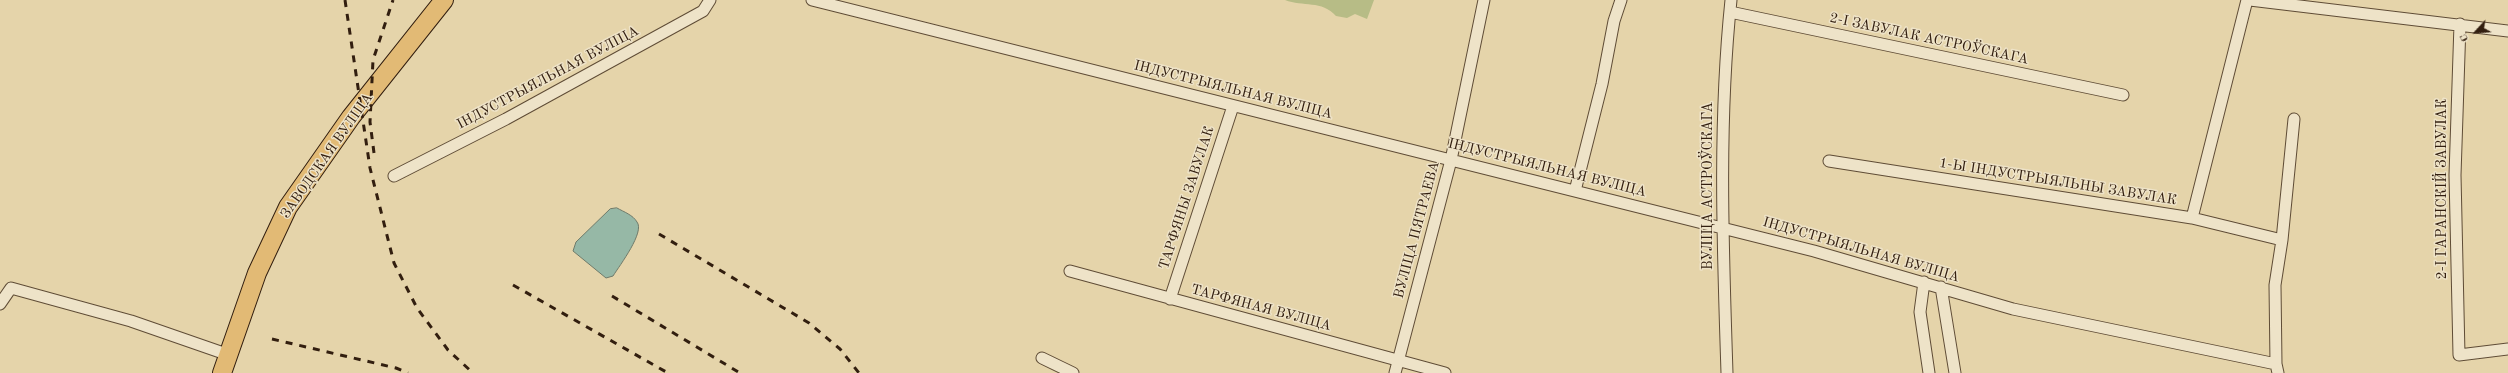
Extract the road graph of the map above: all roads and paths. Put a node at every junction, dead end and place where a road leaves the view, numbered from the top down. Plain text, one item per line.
1 (444, 0) edge
2 (710, 0) edge
3 (812, 0) edge
4 (1484, 0) edge
5 (1621, 0) edge
6 (1731, 0) edge
7 (2247, 0) edge
8 (2250, 0) edge
9 (1730, 12) junction
10 (2460, 24) junction
11 (2508, 31) edge
12 (2123, 95) dead end
13 (1233, 106) junction
14 (2294, 119) dead end
15 (1451, 160) junction
16 (1829, 161) dead end
17 (394, 176) dead end
18 (1575, 191) junction
19 (2192, 218) junction
20 (1722, 228) junction
21 (2282, 240) junction
22 (1070, 271) dead end
23 (1924, 282) junction
24 (1941, 287) junction
25 (1170, 299) junction
26 (0, 304) edge
27 (2508, 349) edge
28 (229, 355) junction
29 (1042, 358) dead end
30 (1398, 360) junction
31 (2277, 369) edge
32 (222, 373) edge
33 (1073, 373) edge
34 (1395, 373) edge
35 (1445, 373) edge
36 (1727, 373) edge
37 (1929, 373) edge
38 (1955, 373) edge

1 - 28 main road, ЗАВОДСКАЯ ВУЛІЦА
2 - 17 street, ІНДУСТРЫЯЛЬНАЯ ВУЛІЦА
3 - 13 street, ІНДУСТРЫЯЛЬНАЯ ВУЛІЦА
4 - 15 street, ВУЛІЦА ПЯТРАЕВА
5 - 18 street
6 - 9 street, ВУЛІЦА АСТРОЎСКАГА
7 - 19 street
8 - 10 street
9 - 12 street, 2-І ЗАВУЛАК АСТРОЎСКАГА
9 - 20 street, ВУЛІЦА АСТРОЎСКАГА
10 - 11 street
10 - 27 street, 2-І ГАРАНСКІЙ ЗАВУЛАК
13 - 15 street, ІНДУСТРЫЯЛЬНАЯ ВУЛІЦА
13 - 25 street, ТАРФЯНЫ ЗАВУЛАК
14 - 21 street
15 - 18 street, ІНДУСТРЫЯЛЬНАЯ ВУЛІЦА
15 - 30 street, ВУЛІЦА ПЯТРАЕВА
16 - 19 street, 1-Ы ІНДУСТРЫЯЛЬНЫ ЗАВУЛАК
18 - 20 street, ІНДУСТРЫЯЛЬНАЯ ВУЛІЦА
19 - 21 street, 1-Ы ІНДУСТРЫЯЛЬНЫ ЗАВУЛАК
20 - 23 street, ІНДУСТРЫЯЛЬНАЯ ВУЛІЦА
20 - 36 street, ВУЛІЦА АСТРОЎСКАГА
21 - 31 street
22 - 25 street, ТАРФЯНАЯ ВУЛІЦА
23 - 24 street, ІНДУСТРЫЯЛЬНАЯ ВУЛІЦА
23 - 37 street
24 - 31 street, ІНДУСТРЫЯЛЬНАЯ ВУЛІЦА
24 - 38 street
25 - 30 street, ТАРФЯНАЯ ВУЛІЦА
26 - 28 street
28 - 32 main road, ЗАВОДСКАЯ ВУЛІЦА
29 - 33 street
30 - 34 street, ВУЛІЦА ПЯТРАЕВА
30 - 35 street, ТАРФЯНАЯ ВУЛІЦА

